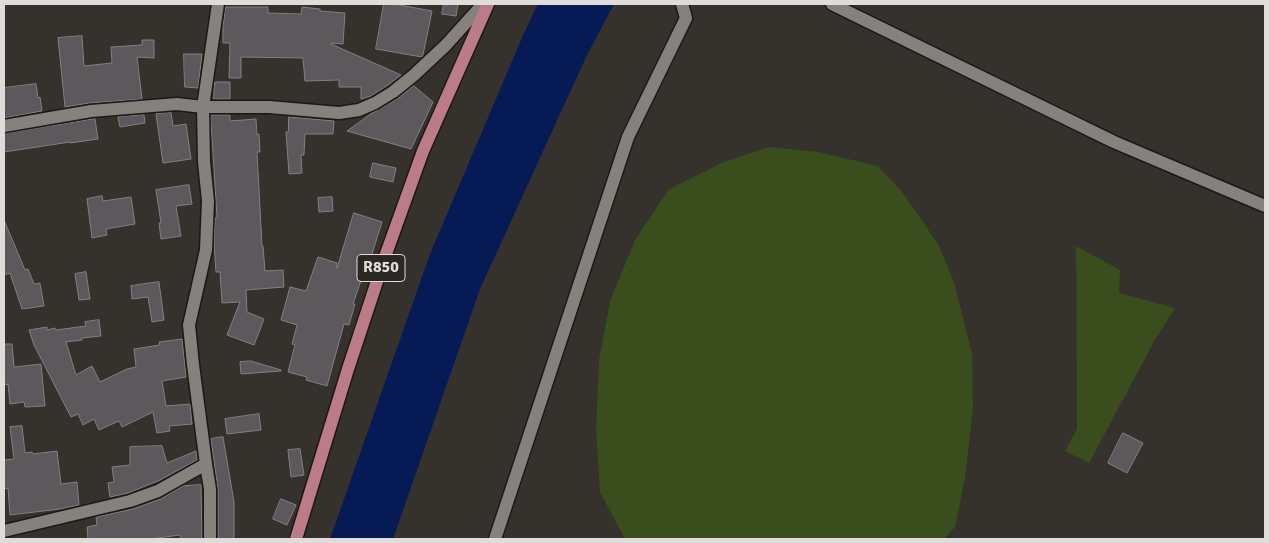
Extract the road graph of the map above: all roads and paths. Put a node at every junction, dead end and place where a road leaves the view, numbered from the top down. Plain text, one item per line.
1 (218, 4) edge
2 (484, 4) edge
3 (488, 4) edge
4 (682, 4) edge
5 (832, 4) edge
6 (204, 107) junction
7 (4, 126) edge
8 (1265, 206) edge
9 (206, 464) junction
10 (4, 531) edge
11 (210, 539) edge
12 (296, 539) edge
13 (495, 539) edge

1 - 6 street
2 - 6 street
3 - 12 main road, R850
4 - 13 street
5 - 8 street
6 - 7 street
6 - 9 street
9 - 10 street
9 - 11 street

